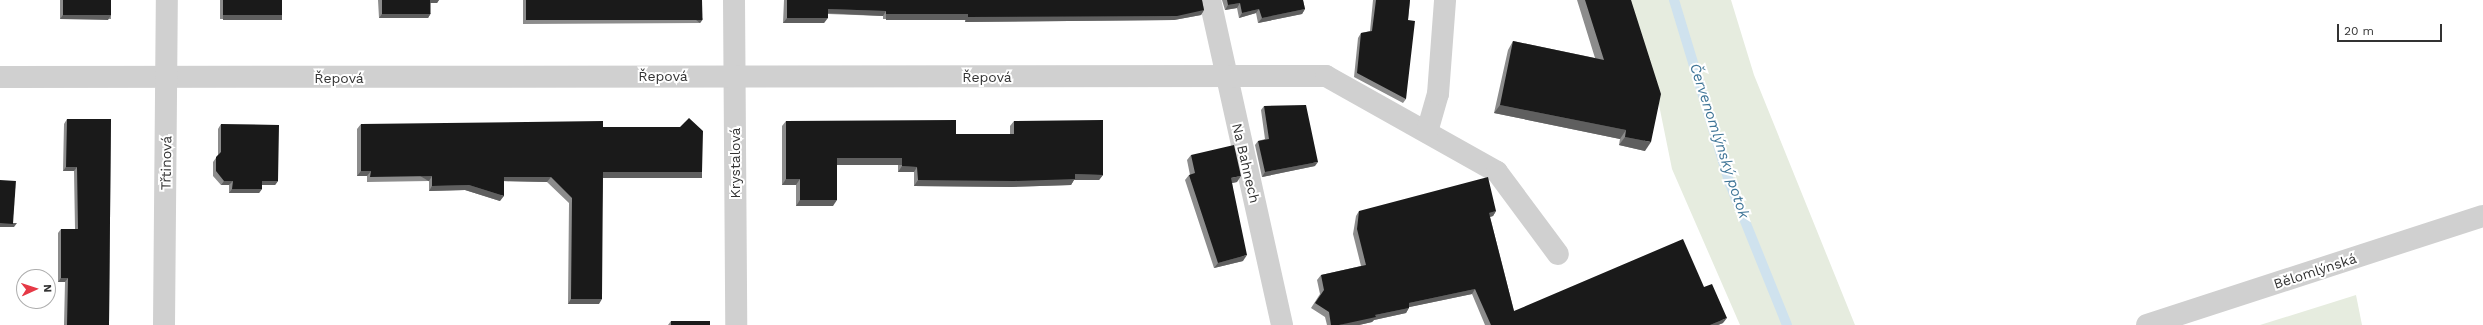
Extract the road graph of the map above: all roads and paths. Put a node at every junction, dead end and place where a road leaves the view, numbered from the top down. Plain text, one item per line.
1 (167, 0) edge
2 (734, 0) edge
3 (1210, 0) edge
4 (1445, 0) edge
5 (734, 75) junction
6 (0, 77) edge
7 (1227, 78) junction
8 (167, 79) junction
9 (1427, 132) junction
10 (2483, 216) edge
11 (1558, 254) dead end
12 (164, 325) edge
13 (736, 325) edge
14 (1282, 325) edge
15 (2147, 325) edge

1 - 8 street, Třtinová
2 - 5 street, Krystalová
3 - 7 street, Na Bahnech
4 - 9 street
5 - 7 street, Řepová
5 - 8 street, Řepová
5 - 13 street, Krystalová
6 - 8 street, Řepová
7 - 9 street, Řepová
7 - 14 street, Na Bahnech
8 - 12 street, Třtinová
9 - 11 street
10 - 15 street, Bělomlýnská

